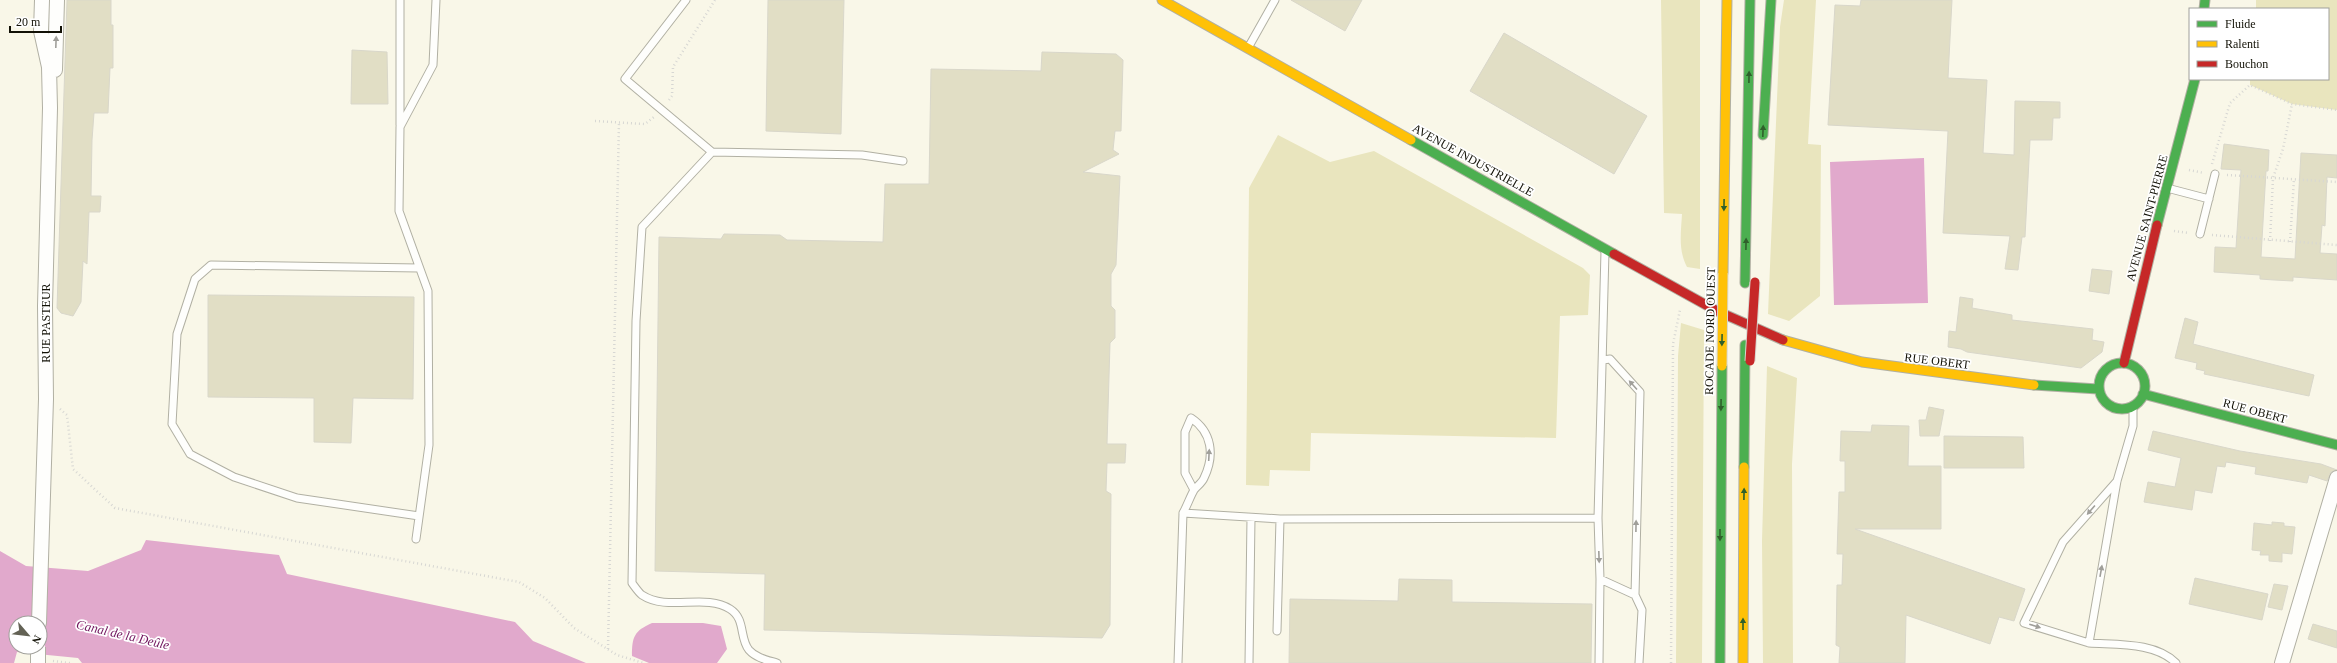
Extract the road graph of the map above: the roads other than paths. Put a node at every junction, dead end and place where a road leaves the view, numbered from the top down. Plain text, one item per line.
1 (42, 0) edge
2 (57, 0) edge
3 (400, 0) edge
4 (436, 0) edge
5 (686, 0) edge
6 (1162, 0) edge
7 (1275, 0) edge
8 (1727, 0) edge
9 (1750, 0) edge
10 (1771, 0) edge
11 (1248, 48) junction
12 (2195, 80) edge
13 (50, 108) junction
14 (400, 127) junction
15 (1763, 142) dead end
16 (712, 152) junction
17 (903, 161) dead end
18 (2212, 174) road end
19 (2167, 188) junction
20 (2209, 199) junction
21 (2200, 234) road end
22 (1605, 248) junction
23 (419, 268) junction
24 (1776, 338) joint
25 (1602, 360) junction
26 (2124, 363) junction
27 (2098, 389) junction
28 (2144, 394) junction
29 (2133, 407) junction
30 (2337, 445) edge
31 (2337, 478) edge
32 (2117, 481) junction
33 (1194, 490) junction
34 (1183, 513) junction
35 (420, 516) junction
36 (1251, 518) junction
37 (1598, 518) junction
38 (1280, 519) junction
39 (416, 539) dead end
40 (1600, 579) junction
41 (1634, 595) junction
42 (39, 615) edge
43 (1277, 632) dead end
44 (2089, 643) junction
45 (777, 663) edge
46 (1178, 663) edge
47 (1249, 663) edge
48 (1599, 663) edge
49 (1639, 663) edge
50 (1720, 663) edge
51 (1743, 663) edge
52 (2176, 663) edge
53 (2284, 663) edge

1 - 13 street, RUE PASTEUR
13 -> 2 street, RUE PASTEUR
3 - 14 lane
4 - 14 lane
5 - 16 lane
6 - 11 main road, AVENUE INDUSTRIELLE
7 - 11 lane
8 -> 50 main road, ROCADE NORD OUEST, bridge
51 -> 9 main road, bridge
15 -> 10 main road
11 - 22 main road, AVENUE INDUSTRIELLE
12 - 19 main road, AVENUE SAINT-PIERRE
13 - 42 street, RUE PASTEUR
14 - 23 lane
16 - 17 lane
16 - 45 lane
18 - 20 lane
19 - 20 lane
19 - 26 main road, AVENUE SAINT-PIERRE
20 - 21 lane
22 - 24 main road, AVENUE INDUSTRIELLE
22 - 25 lane
23 - 35 lane
23 - 35 lane
24 - 27 main road, RUE OBERT
25 - 37 lane
41 -> 25 lane
26 - 27 main road
26 - 28 main road
27 - 29 main road
28 - 29 main road
28 - 30 main road, RUE OBERT
29 - 32 lane
31 - 53 street
44 -> 32 lane
32 -> 44 lane
33 -> 33 lane
33 - 34 lane
34 - 36 lane
34 - 46 lane
35 - 39 lane
36 - 38 lane
36 - 47 lane
37 - 38 lane
37 -> 40 lane
38 - 43 lane
40 - 41 lane
40 - 48 lane
41 - 49 lane
44 - 52 lane

